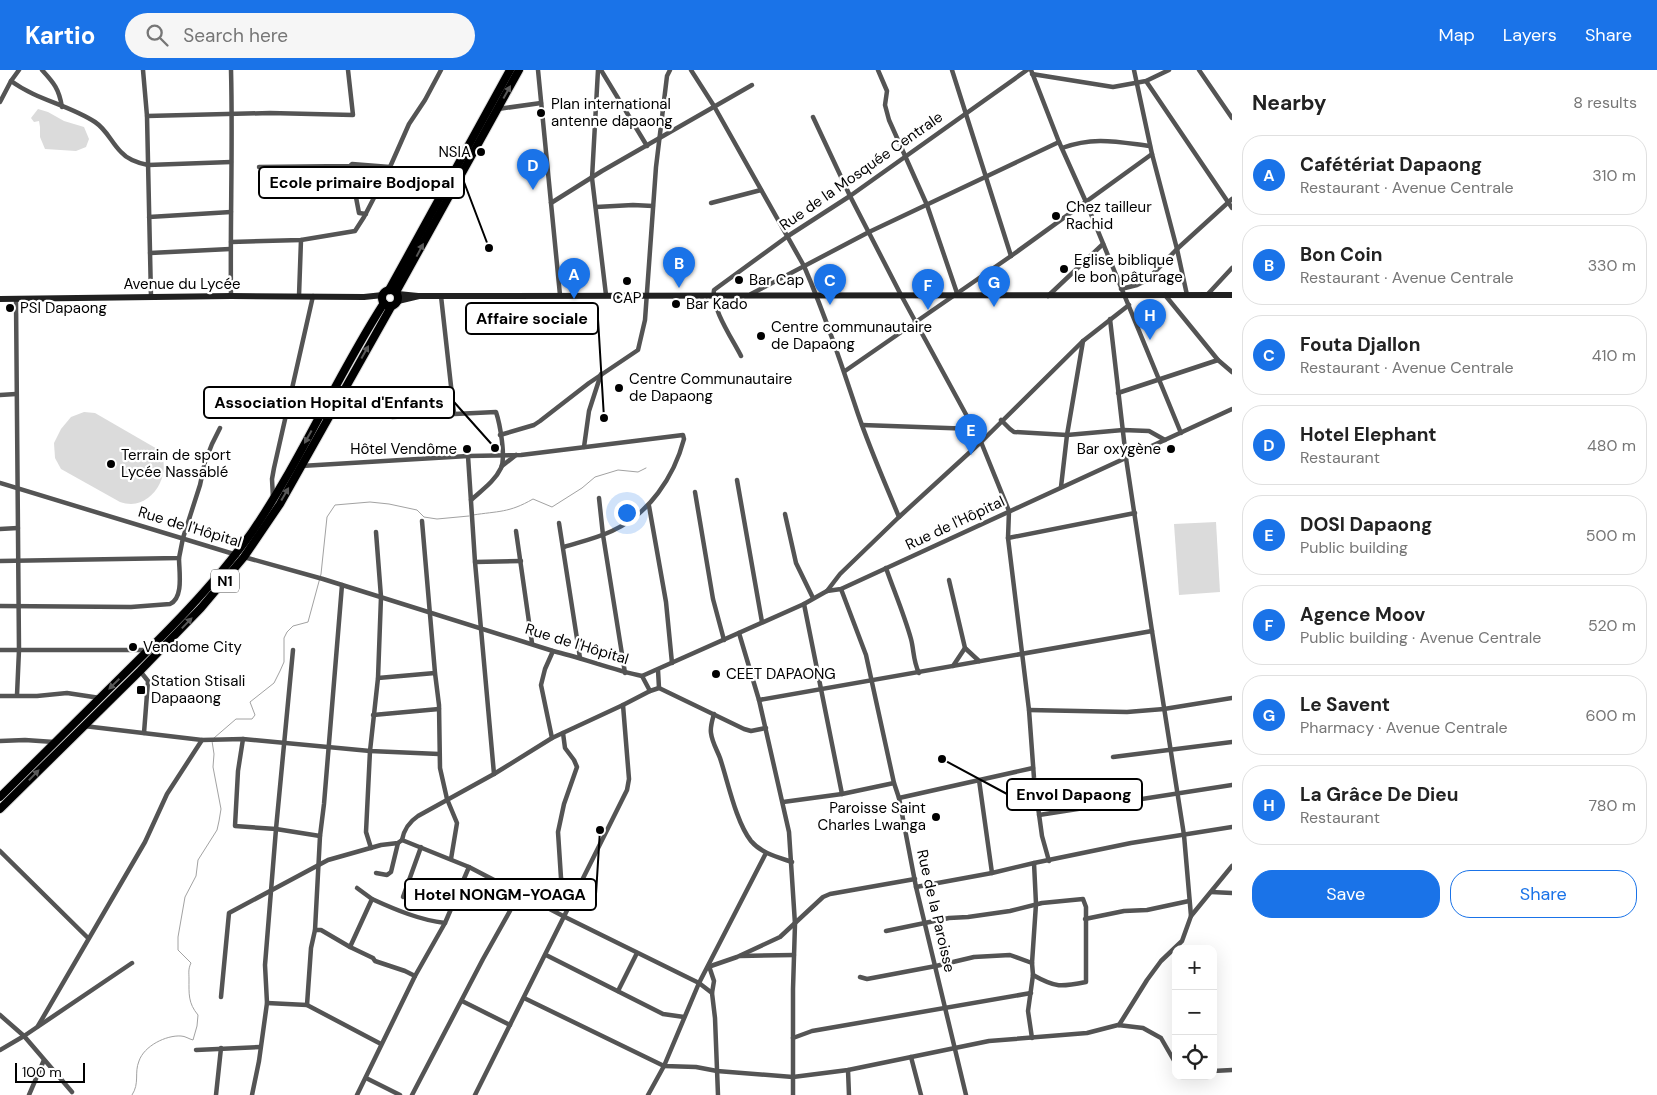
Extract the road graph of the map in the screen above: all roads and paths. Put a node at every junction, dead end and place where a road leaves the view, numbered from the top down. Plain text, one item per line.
1 (19, 70) edge
2 (42, 70) edge
3 (143, 70) edge
4 (231, 70) edge
5 (348, 70) edge
6 (441, 70) edge
7 (510, 70) edge
8 (519, 70) edge
9 (538, 70) edge
10 (600, 70) edge
11 (670, 70) edge
12 (691, 70) edge
13 (878, 70) edge
14 (952, 70) edge
15 (1027, 70) edge
16 (1134, 70) edge
17 (1169, 70) edge
18 (1199, 70) edge
19 (1032, 72) edge
20 (11, 80) junction
21 (1146, 81) junction
22 (1137, 82) junction
23 (752, 85) dead end
24 (0, 102) edge
25 (541, 103) junction
26 (714, 106) junction
27 (62, 107) junction
28 (497, 109) junction
29 (232, 114) junction
30 (965, 114) junction
31 (147, 116) junction
32 (813, 117) dead end
33 (1232, 118) edge
34 (660, 138) junction
35 (1059, 142) junction
36 (647, 146) junction
37 (1150, 146) junction
38 (1062, 148) junction
39 (1152, 154) junction
40 (904, 156) junction
41 (231, 162) junction
42 (148, 165) junction
43 (350, 166) junction
44 (259, 167) dead end
45 (389, 169) junction
46 (592, 178) junction
47 (985, 178) junction
48 (454, 179) junction
49 (761, 190) junction
50 (850, 196) junction
51 (441, 197) junction
52 (1086, 202) junction
53 (551, 203) junction
54 (711, 203) dead end
55 (1231, 203) edge
56 (927, 205) junction
57 (653, 206) junction
58 (596, 207) junction
59 (231, 212) junction
60 (366, 214) junction
61 (150, 217) junction
62 (869, 232) junction
63 (788, 236) junction
64 (301, 240) junction
65 (231, 242) junction
66 (1103, 244) junction
67 (230, 249) junction
68 (1177, 249) junction
69 (150, 254) junction
70 (1011, 256) junction
71 (804, 266) junction
72 (1232, 268) edge
73 (1123, 292) junction
74 (816, 294) junction
75 (956, 294) junction
76 (560, 295) junction
77 (606, 295) junction
78 (646, 295) junction
79 (713, 295) junction
80 (749, 295) junction
81 (901, 295) junction
82 (1165, 295) junction
83 (1187, 295) junction
84 (1207, 295) junction
85 (1232, 295) edge
86 (151, 296) junction
87 (231, 296) junction
88 (299, 296) junction
89 (313, 296) junction
90 (441, 296) junction
91 (1048, 296) junction
92 (390, 298) junction
93 (16, 299) junction
94 (0, 300) edge
95 (1128, 305) junction
96 (1110, 319) junction
97 (916, 322) junction
98 (1083, 341) junction
99 (741, 356) dead end
100 (1218, 360) junction
101 (845, 371) junction
102 (1232, 372) edge
103 (601, 374) junction
104 (1159, 379) junction
105 (1118, 393) junction
106 (16, 394) junction
107 (0, 395) edge
108 (1232, 409) edge
109 (454, 413) junction
110 (392, 417) dead end
111 (1002, 420) junction
112 (862, 425) junction
113 (220, 428) dead end
114 (975, 429) junction
115 (1123, 430) junction
116 (1181, 433) junction
117 (500, 435) junction
118 (1067, 435) junction
119 (1165, 440) junction
120 (981, 442) junction
121 (584, 447) junction
122 (502, 455) junction
123 (516, 455) junction
124 (468, 456) junction
125 (1126, 458) junction
126 (301, 466) junction
127 (502, 466) junction
128 (737, 480) dead end
129 (0, 483) edge
130 (1060, 487) junction
131 (18, 488) junction
132 (695, 492) dead end
133 (273, 498) junction
134 (599, 498) dead end
135 (471, 500) junction
136 (649, 506) junction
137 (1009, 511) junction
138 (1135, 513) junction
139 (785, 514) dead end
140 (899, 517) junction
141 (422, 521) dead end
142 (559, 523) dead end
143 (18, 528) junction
144 (0, 529) edge
145 (516, 531) dead end
146 (376, 532) dead end
147 (603, 535) junction
148 (183, 538) junction
149 (1008, 538) junction
150 (564, 547) junction
151 (235, 554) junction
152 (244, 557) junction
153 (179, 558) junction
154 (17, 560) junction
155 (0, 561) edge
156 (521, 561) junction
157 (475, 562) junction
158 (886, 568) junction
159 (949, 580) dead end
160 (342, 585) junction
161 (841, 589) junction
162 (827, 591) junction
163 (382, 597) junction
164 (813, 598) junction
165 (804, 604) junction
166 (0, 606) edge
167 (19, 606) junction
168 (430, 613) junction
169 (762, 622) junction
170 (482, 628) junction
171 (1152, 632) junction
172 (739, 633) junction
173 (724, 640) junction
174 (532, 643) junction
175 (965, 648) junction
176 (0, 650) edge
177 (19, 650) junction
178 (149, 650) junction
179 (293, 650) dead end
180 (553, 651) junction
181 (1021, 653) junction
182 (580, 658) junction
183 (979, 661) junction
184 (672, 663) junction
185 (953, 666) junction
186 (658, 670) junction
187 (140, 671) junction
188 (435, 672) junction
189 (625, 673) junction
190 (919, 673) junction
191 (642, 676) junction
192 (378, 678) junction
193 (872, 681) junction
194 (660, 688) junction
195 (821, 689) junction
196 (650, 691) junction
197 (17, 695) junction
198 (0, 696) edge
199 (100, 698) junction
200 (1232, 698) edge
201 (759, 700) junction
202 (624, 706) junction
203 (439, 709) junction
204 (1164, 709) junction
205 (1029, 710) junction
206 (714, 714) junction
207 (374, 715) junction
208 (84, 726) junction
209 (766, 728) junction
210 (144, 733) junction
211 (563, 733) junction
212 (552, 738) junction
213 (1, 739) edge
214 (243, 739) junction
215 (202, 740) junction
216 (1232, 742) edge
217 (59, 744) junction
218 (284, 744) junction
219 (328, 747) junction
220 (1171, 750) junction
221 (370, 751) junction
222 (439, 754) junction
223 (1113, 757) dead end
224 (1033, 768) junction
225 (494, 774) junction
226 (979, 780) junction
227 (894, 783) junction
228 (1232, 785) edge
229 (842, 794) junction
230 (1177, 794) junction
231 (0, 797) edge
232 (899, 798) junction
233 (447, 799) junction
234 (783, 802) junction
235 (0, 809) edge
236 (1039, 815) junction
237 (1232, 827) edge
238 (276, 829) junction
239 (1184, 835) junction
240 (320, 836) junction
241 (400, 842) junction
242 (421, 847) junction
243 (371, 848) junction
244 (0, 852) edge
245 (766, 853) junction
246 (451, 858) junction
247 (1049, 860) junction
248 (792, 862) junction
249 (1034, 863) junction
250 (318, 864) junction
251 (1232, 866) edge
252 (469, 867) junction
253 (992, 873) junction
254 (376, 874) dead end
255 (915, 879) junction
256 (916, 887) junction
257 (358, 888) dead end
258 (272, 890) junction
259 (1211, 892) junction
260 (1232, 893) edge
261 (520, 894) junction
262 (403, 897) dead end
263 (372, 899) junction
264 (572, 900) junction
265 (1190, 901) junction
266 (1036, 904) junction
267 (1190, 916) junction
268 (564, 917) junction
269 (1086, 919) junction
270 (445, 923) junction
271 (795, 924) junction
272 (926, 924) junction
273 (315, 930) junction
274 (886, 931) dead end
275 (88, 938) junction
276 (350, 948) junction
277 (637, 953) junction
278 (546, 955) junction
279 (794, 955) junction
280 (737, 957) junction
281 (1032, 962) junction
282 (132, 964) dead end
283 (936, 966) junction
284 (709, 967) junction
285 (1034, 975) junction
286 (414, 976) junction
287 (860, 977) dead end
288 (699, 983) junction
289 (618, 991) junction
290 (712, 993) junction
291 (1031, 993) junction
292 (221, 997) dead end
293 (524, 998) junction
294 (462, 1001) junction
295 (267, 1003) junction
296 (307, 1005) junction
297 (946, 1009) junction
298 (0, 1015) edge
299 (684, 1017) junction
300 (510, 1025) junction
301 (1119, 1025) junction
302 (38, 1026) junction
303 (24, 1036) junction
304 (794, 1038) junction
305 (1032, 1038) junction
306 (381, 1044) junction
307 (260, 1047) junction
308 (221, 1048) junction
309 (954, 1048) junction
310 (0, 1050) edge
311 (196, 1050) dead end
312 (911, 1057) junction
313 (1172, 1057) edge
314 (44, 1060) junction
315 (664, 1066) junction
316 (848, 1070) junction
317 (1232, 1070) edge
318 (717, 1071) junction
319 (1217, 1071) edge
320 (792, 1077) junction
321 (366, 1078) junction
322 (72, 1092) dead end
323 (29, 1095) edge
324 (216, 1095) edge
325 (252, 1095) edge
326 (357, 1095) edge
327 (400, 1095) edge
328 (412, 1095) edge
329 (475, 1095) edge
330 (648, 1095) edge
331 (718, 1095) edge
332 (793, 1095) edge
333 (849, 1095) edge
334 (921, 1095) edge
335 (966, 1095) edge

1 - 20 street
2 - 27 street
3 - 31 street
4 - 29 street
5 - 29 street
6 - 45 street
7 - 48 highway, N1
28 -> 8 highway, N1
9 - 25 street
10 - 36 street
10 - 46 street
11 - 34 street
12 - 26 street
13 - 40 street
14 - 30 street
15 - 30 street, Rue de la Mosquée Centrale
16 - 22 street
17 - 21 street
18 - 33 street
19 - 22 street
19 - 35 street
20 - 24 street
20 - 27 street
21 - 22 street
21 - 55 street
22 - 37 street
23 - 26 street
25 - 28 street
25 - 53 street
26 - 34 street
26 - 49 street
27 - 42 street
28 - 48 highway, N1
29 - 31 street
29 - 41 street
30 - 40 street, Rue de la Mosquée Centrale
30 - 47 street
31 - 42 street
32 - 50 street
34 - 36 street
34 - 57 street
35 - 38 street
35 - 47 street
36 - 46 street
37 - 38 street
37 - 39 street
38 - 52 street
39 - 52 street
39 - 68 street
40 - 50 street, Rue de la Mosquée Centrale
40 - 56 street
41 - 42 street
41 - 59 street
42 - 61 street
43 - 44 street
43 - 45 street
43 - 60 street
45 - 51 street
45 - 60 street
46 - 53 street
46 - 58 street
47 - 56 street
47 - 70 street
48 - 51 highway, N1
92 -> 48 highway, N1
49 - 54 street
49 - 63 street
50 - 62 street
50 - 63 street, Rue de la Mosquée Centrale
51 - 92 highway, N1
52 - 66 street
52 - 70 street
53 - 76 street
55 - 68 street
56 - 62 street
56 - 75 street
57 - 58 street
57 - 78 street
58 - 77 street
59 - 61 street
59 - 65 street
60 - 64 street
61 - 69 street
62 - 71 street
62 - 81 street
63 - 71 street
63 - 79 street, Rue de la Mosquée Centrale
64 - 65 street
64 - 88 street
65 - 67 street
66 - 73 street
66 - 91 street
67 - 69 street
67 - 87 street
68 - 73 street
68 - 83 street
69 - 86 street
70 - 75 street
71 - 74 street
71 - 80 street
72 - 84 street
73 - 82 main road, Avenue du Lycée
73 - 91 main road, Avenue du Lycée
73 - 95 street
74 - 80 main road, Avenue du Lycée
74 - 81 main road, Avenue du Lycée
74 - 101 street
75 - 81 main road, Avenue du Lycée
75 - 91 main road, Avenue du Lycée
75 - 97 street
76 - 77 main road, Avenue du Lycée
76 - 90 main road, Avenue du Lycée
77 - 78 main road, Avenue du Lycée
78 - 79 main road, Avenue du Lycée
78 - 103 street
79 - 80 main road, Avenue du Lycée
79 - 99 street
81 - 97 street
82 - 83 main road, Avenue du Lycée
82 - 100 street
83 - 84 main road, Avenue du Lycée
84 - 85 main road, Avenue du Lycée
86 - 87 main road, Avenue du Lycée
86 - 93 main road, Avenue du Lycée
87 - 88 main road, Avenue du Lycée
88 - 89 main road, Avenue du Lycée
89 - 92 main road, Avenue du Lycée
89 - 133 street
90 - 92 main road, Avenue du Lycée
90 - 109 street
126 -> 92 highway, N1
92 -> 133 highway, N1
93 - 94 main road, Avenue du Lycée
93 - 106 street
95 - 96 street
95 - 104 street
96 - 98 street
96 - 105 street
97 - 101 street
97 - 114 street
98 - 111 street
98 - 118 street
100 - 102 street
100 - 104 street
101 - 112 street
103 - 117 street
103 - 121 street
104 - 105 street
104 - 116 street
105 - 115 street
106 - 107 street
106 - 131 street
108 - 116 street, Rue de l'Hôpital
109 - 110 street
109 - 117 street
111 - 118 street
111 - 120 street
112 - 114 street
112 - 140 street
113 - 148 street
114 - 120 street
115 - 118 street
115 - 119 street
115 - 125 street
116 - 119 street, Rue de l'Hôpital
117 - 122 street
118 - 130 street
119 - 125 street, Rue de l'Hôpital
120 - 137 street
120 - 140 street
121 - 123 street
121 - 136 street
122 - 123 street
122 - 124 street
122 - 127 street
123 - 127 street
124 - 126 street
124 - 135 street
125 - 130 street, Rue de l'Hôpital
125 - 138 street
152 -> 126 highway, N1
127 - 135 street
128 - 169 street
129 - 131 street, Rue de l'Hôpital
130 - 137 street, Rue de l'Hôpital
131 - 143 street
131 - 148 street, Rue de l'Hôpital
132 - 173 street
133 - 151 highway, N1
134 - 147 street
135 - 157 street
136 - 147 street
136 - 184 street
137 - 149 street
137 - 158 street, Rue de l'Hôpital
138 - 149 street
138 - 171 street
139 - 164 street
140 - 162 street
141 - 168 street
142 - 150 street
143 - 144 street
143 - 154 street
145 - 156 street
146 - 163 street
147 - 150 street
147 - 189 street
148 - 151 street, Rue de l'Hôpital
148 - 153 street
149 - 181 street
150 - 182 street
151 - 152 street, Rue de l'Hôpital
151 - 178 highway, N1
152 - 160 street, Rue de l'Hôpital
187 -> 152 highway, N1
153 - 154 street
153 - 167 street
154 - 155 street
154 - 167 street
156 - 157 street
156 - 174 street
157 - 170 street
158 - 161 street, Rue de l'Hôpital
158 - 190 street
159 - 175 street
160 - 163 street, Rue de l'Hôpital
160 - 219 street
161 - 162 street, Rue de l'Hôpital
161 - 193 street, Rue de la Paroisse
162 - 164 street, Rue de l'Hôpital
163 - 168 street, Rue de l'Hôpital
163 - 192 street
164 - 165 street, Rue de l'Hôpital
165 - 169 street, Rue de l'Hôpital
165 - 195 street
166 - 167 street
167 - 177 street
168 - 170 street, Rue de l'Hôpital
168 - 188 street
169 - 172 street, Rue de l'Hôpital
170 - 174 street, Rue de l'Hôpital
170 - 225 street
171 - 181 street
171 - 204 street
172 - 173 street, Rue de l'Hôpital
172 - 201 street
173 - 184 street, Rue de l'Hôpital
174 - 180 street, Rue de l'Hôpital
175 - 183 street
175 - 185 street
176 - 177 street
177 - 178 street
177 - 197 street
178 -> 199 highway, N1
179 - 218 street
180 - 182 street, Rue de l'Hôpital
180 - 212 street
181 - 183 street
181 - 205 street
182 - 189 street, Rue de l'Hôpital
183 - 185 street
184 - 186 street, Rue de l'Hôpital
185 - 190 street
186 - 191 street, Rue de l'Hôpital
186 - 194 street
187 - 208 highway, N1
187 - 210 street
188 - 192 street
188 - 203 street
189 - 191 street, Rue de l'Hôpital
190 - 193 street
191 - 196 street
192 - 207 street
193 - 195 street
193 - 227 street, Rue de la Paroisse
194 - 196 street
194 - 206 street
195 - 201 street
195 - 229 street
196 - 202 street
197 - 198 street
197 - 199 street
199 - 217 highway, N1
200 - 204 street
201 - 209 street
202 - 211 street
202 - 264 street
203 - 207 street
203 - 222 street
204 - 205 street
204 - 220 street
205 - 224 street
206 - 209 street
206 - 245 street
207 - 221 street
208 - 210 street
208 - 217 highway, N1
209 - 234 street
210 - 215 street
211 - 212 street
211 - 264 street
212 - 225 street
213 - 217 street
214 - 215 street
214 - 218 street
214 - 238 street
215 - 275 street
216 - 220 street
217 - 231 highway, N1
235 -> 217 highway, N1
218 - 219 street
218 - 238 street
219 - 221 street
219 - 240 street
220 - 223 street
220 - 230 street
221 - 222 street
221 - 243 street
222 - 233 street
224 - 226 street
224 - 236 street
225 - 233 street
226 - 232 street
226 - 253 street
227 - 229 street
227 - 232 street, Rue de la Paroisse
228 - 230 street
229 - 234 street
230 - 236 street
230 - 239 street
232 - 255 street, Rue de la Paroisse
233 - 241 street
233 - 246 street
234 - 248 street
236 - 247 street
237 - 239 street
238 - 240 street
238 - 258 street
239 - 247 street
239 - 265 street
240 - 250 street
241 - 242 street
241 - 243 street
241 - 254 street
242 - 246 street
242 - 262 street
243 - 250 street
244 - 275 street
245 - 248 street
245 - 284 street
246 - 252 street
247 - 249 street
248 - 271 street
249 - 253 street
249 - 266 street
250 - 258 street
250 - 273 street
251 - 259 street
252 - 261 street
252 - 270 street
253 - 256 street
255 - 256 street, Rue de la Paroisse
255 - 271 street
256 - 272 street, Rue de la Paroisse
257 - 263 street
258 - 292 street
258 - 295 street
259 - 260 street
259 - 267 street
261 - 268 street
261 - 294 street
263 - 270 street
263 - 276 street
264 - 268 street
265 - 267 street
265 - 269 street
266 - 269 street
266 - 272 street
266 - 281 street
267 - 301 street
268 - 277 street
268 - 278 street
269 - 285 street
270 - 286 street
271 - 279 street
271 - 280 street
272 - 274 street
272 - 283 street, Rue de la Paroisse
273 - 276 street
273 - 296 street
275 - 302 street
276 - 286 street
277 - 288 street
277 - 289 street
278 - 289 street
278 - 293 street
279 - 280 street
279 - 304 street
280 - 284 street
281 - 283 street
281 - 285 street
282 - 302 street
283 - 287 street
283 - 297 street, Rue de la Paroisse
284 - 288 street
284 - 290 street
285 - 291 street
286 - 306 street
288 - 290 street
288 - 299 street
289 - 299 street
290 - 318 street
291 - 297 street
291 - 305 street
293 - 300 street
293 - 315 street
294 - 300 street
294 - 328 street
295 - 296 street
295 - 307 street
296 - 306 street
297 - 304 street
297 - 309 street, Rue de la Paroisse
298 - 303 street
299 - 315 street
300 - 329 street
301 - 305 street
301 - 313 street
302 - 303 street
303 - 310 street
303 - 314 street
304 - 320 street
305 - 309 street
306 - 321 street
307 - 308 street
307 - 325 street
308 - 311 street
308 - 324 street
309 - 312 street
309 - 335 street, Rue de la Paroisse
312 - 316 street
312 - 334 street
314 - 322 street
314 - 323 street
315 - 318 street
315 - 330 street
316 - 320 street
316 - 333 street
317 - 319 street
318 - 320 street
318 - 331 street
320 - 332 street
321 - 326 street
321 - 327 street

